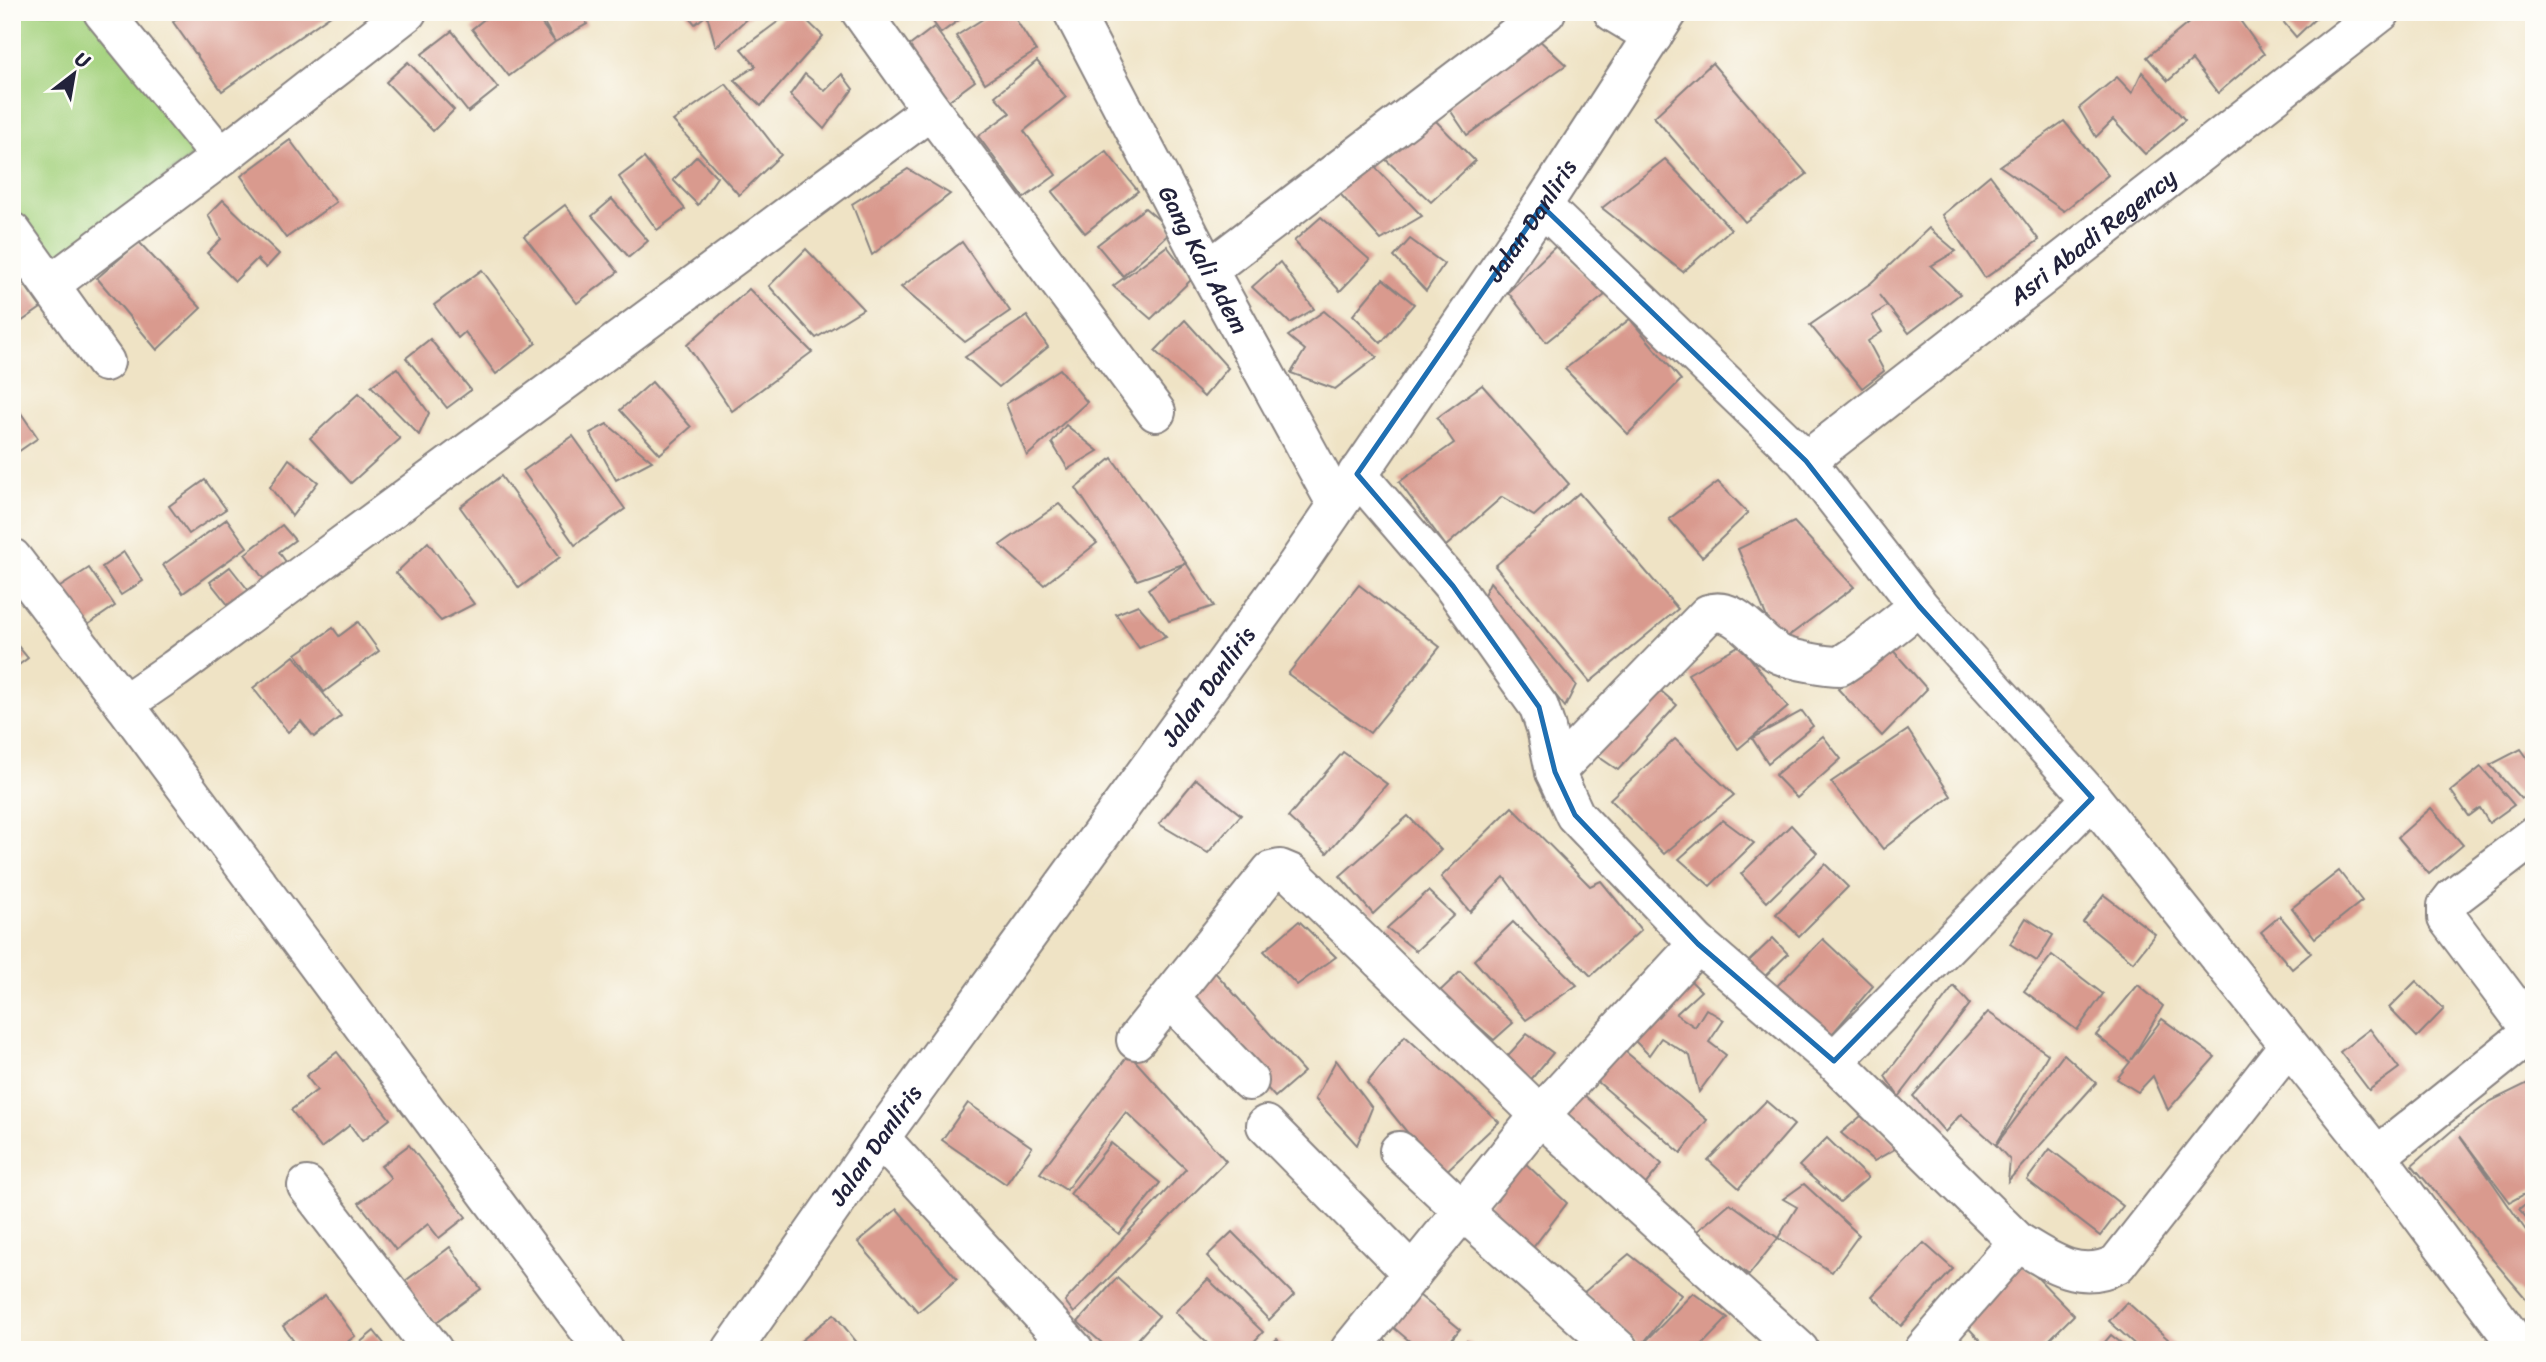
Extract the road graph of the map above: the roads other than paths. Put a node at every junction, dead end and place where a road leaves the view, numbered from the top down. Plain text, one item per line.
1 (103, 12) edge
2 (407, 12) edge
3 (861, 12) edge
4 (1073, 12) edge
5 (1546, 12) edge
6 (1613, 12) edge
7 (2381, 12) edge
8 (1661, 24) edge
9 (931, 110) junction
10 (221, 157) junction
11 (1542, 206) junction
12 (12, 232) edge
13 (1208, 270) junction
14 (51, 284) junction
15 (105, 362) dead end
16 (1156, 412) dead end
17 (1806, 461) junction
18 (1357, 474) junction
19 (1337, 505) junction
20 (12, 558) edge
21 (1919, 606) junction
22 (124, 704) junction
23 (1555, 772) junction
24 (2092, 798) junction
25 (2534, 836) edge
26 (1698, 944) junction
27 (1170, 998) junction
28 (2533, 1033) edge
29 (1136, 1040) dead end
30 (2288, 1046) junction
31 (1834, 1061) junction
32 (1249, 1081) dead end
33 (1540, 1115) junction
34 (1266, 1125) dead end
35 (880, 1138) junction
36 (1399, 1151) dead end
37 (2377, 1156) junction
38 (307, 1186) dead end
39 (1462, 1211) junction
40 (2018, 1242) junction
41 (1412, 1273) junction
42 (433, 1350) edge
43 (604, 1350) edge
44 (732, 1350) edge
45 (1074, 1350) edge
46 (1350, 1350) edge
47 (1619, 1350) edge
48 (1799, 1350) edge
49 (1924, 1350) edge
50 (2521, 1350) edge

1 - 10 street
2 - 10 street
3 - 9 street
4 - 13 street, Gang Kali Adem
5 - 13 street
6 - 8 street
7 - 17 street, Asri Abadi Regency
8 - 11 street, Jalan Danliris
9 - 16 street
9 - 22 street
10 - 14 street
11 - 17 street
11 - 18 street, Jalan Danliris
12 - 14 street
13 - 19 street, Gang Kali Adem
14 - 15 street
17 - 21 street
18 - 19 street, Jalan Danliris
18 - 23 street
19 - 35 street, Jalan Danliris
20 - 22 street
21 - 23 street
21 - 24 street
22 - 43 street
23 - 26 street
24 - 30 street
24 - 31 street
25 - 28 street
26 - 31 street
26 - 33 street
27 - 29 street
27 - 32 street
27 - 33 street
28 - 37 street
30 - 37 street
30 - 40 street
31 - 40 street
33 - 39 street
33 - 48 street
34 - 41 street
35 - 44 street, Jalan Danliris
35 - 45 street
36 - 39 street
37 - 50 street
38 - 42 street
39 - 41 street
39 - 47 street
40 - 49 street
41 - 46 street

